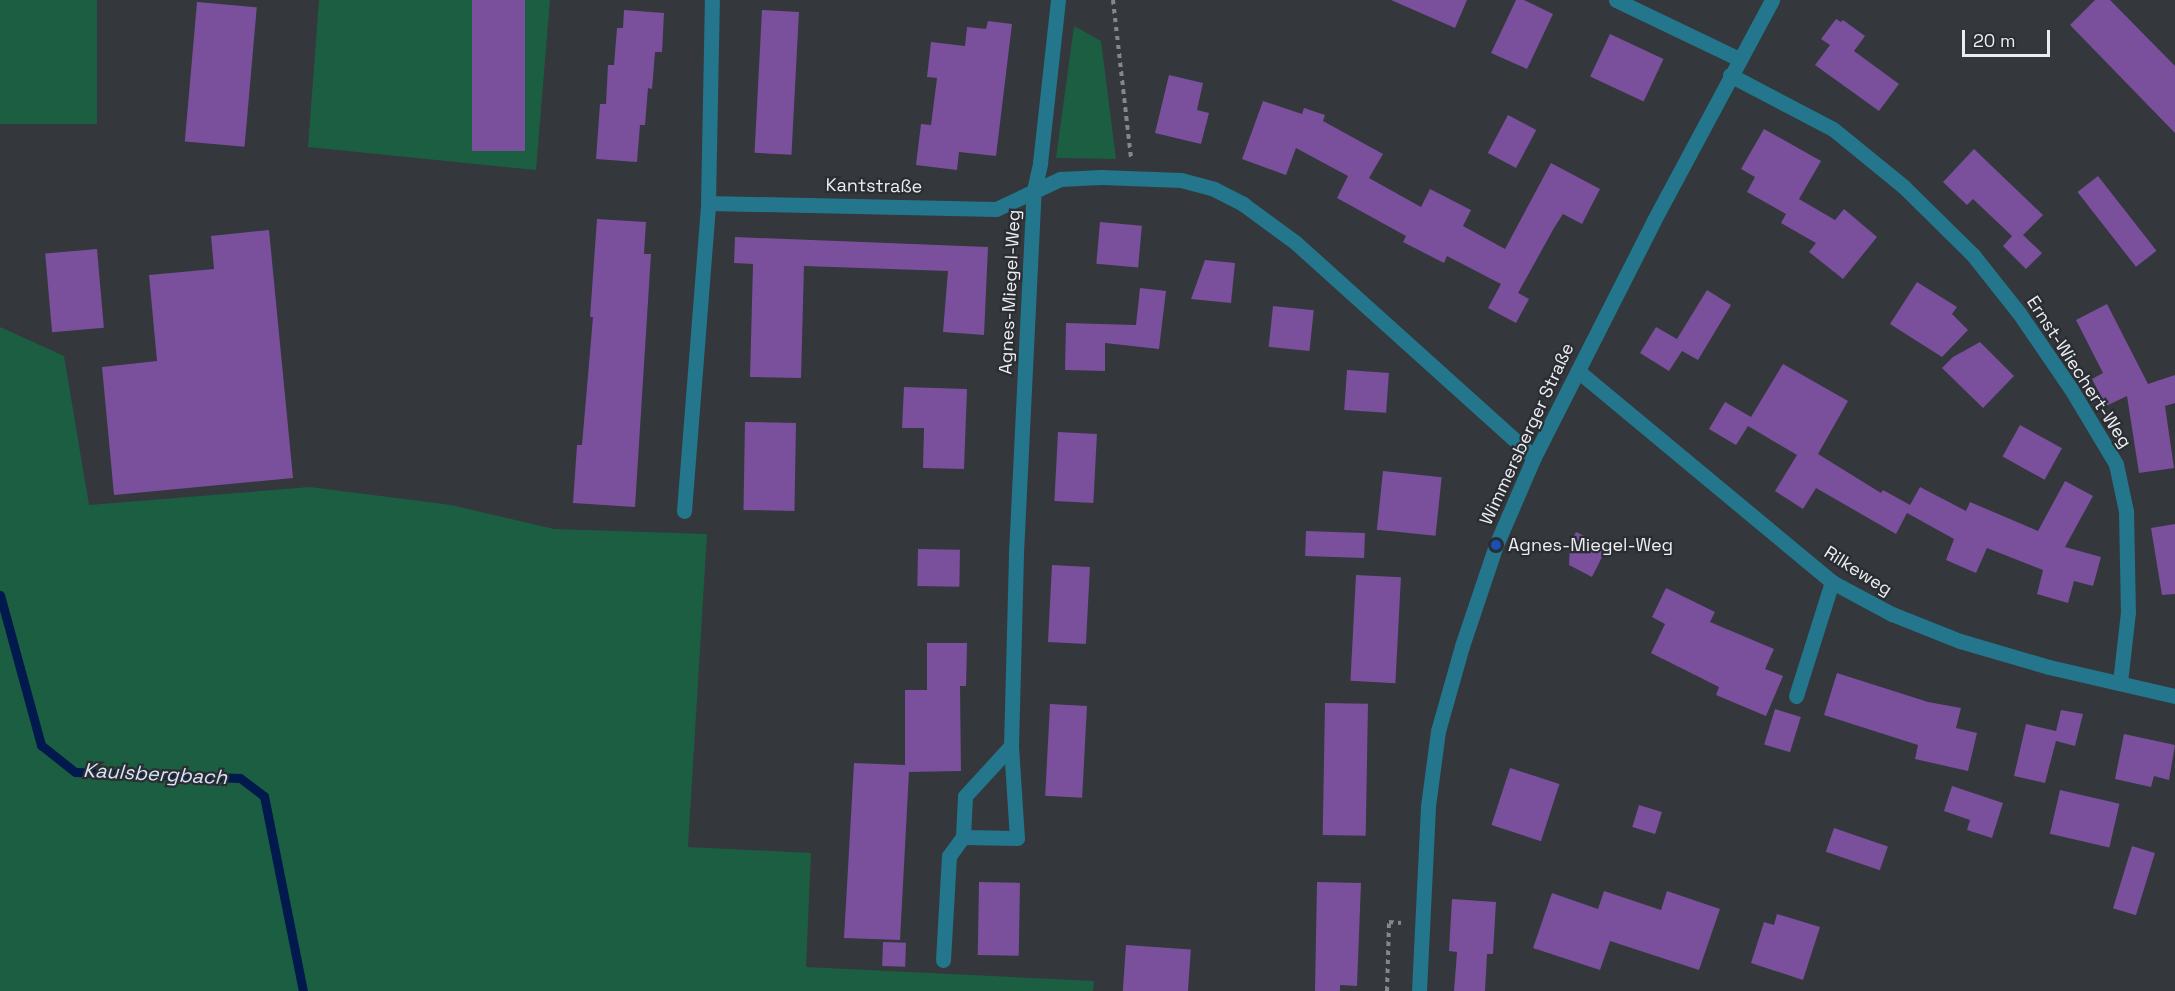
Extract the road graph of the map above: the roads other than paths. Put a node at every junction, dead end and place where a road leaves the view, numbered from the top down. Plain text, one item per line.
1 (712, 0) edge
2 (1058, 0) edge
3 (1616, 0) edge
4 (1772, 0) edge
5 (1739, 59) junction
6 (1730, 75) junction
7 (1034, 190) junction
8 (708, 203) junction
9 (1578, 371) junction
10 (1534, 457) junction
11 (684, 511) dead end
12 (1832, 582) junction
13 (2120, 682) junction
14 (1796, 696) dead end
15 (2175, 696) edge
16 (1011, 746) junction
17 (963, 837) junction
18 (943, 960) dead end
19 (1419, 991) edge

1 - 8 street
2 - 7 street
3 - 5 street
4 - 5 street, Wimmersberger Straße
5 - 6 street, Wimmersberger Straße
6 - 9 street, Wimmersberger Straße
6 - 13 street, Ernst-Wiechert-Weg
7 - 8 street, Kantstraße
7 - 10 street, Agnes-Miegel-Weg
7 - 16 street, Agnes-Miegel-Weg
8 - 11 street
9 - 10 street, Wimmersberger Straße
9 - 12 street, Rilkeweg
10 - 19 street, Wimmersberger Straße
12 - 13 street, Rilkeweg
12 - 14 street
13 - 15 street, Rilkeweg
16 - 17 street
16 - 17 street, Agnes-Miegel-Weg
17 - 18 street

